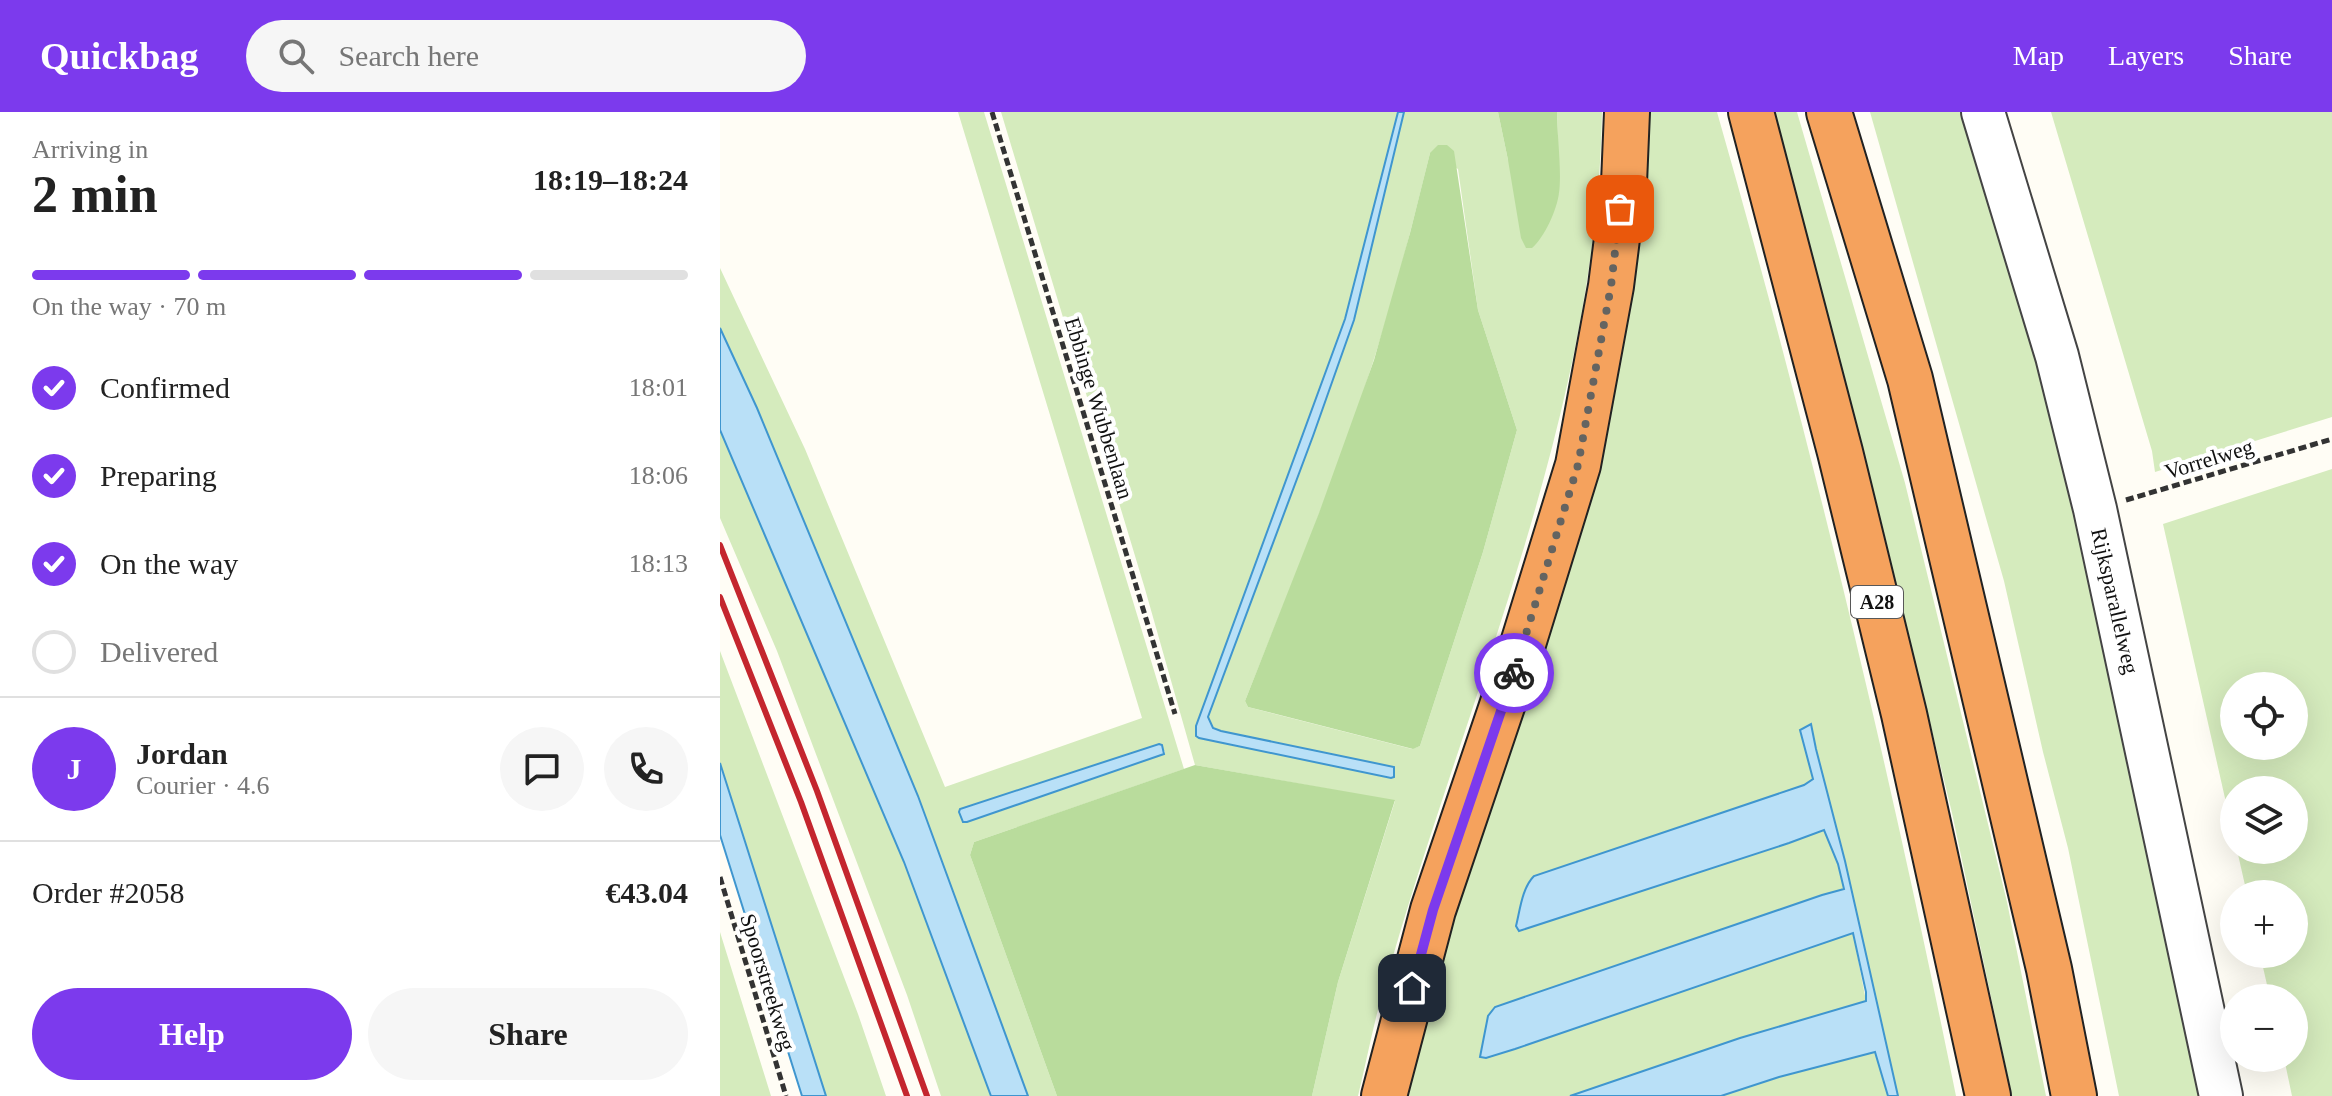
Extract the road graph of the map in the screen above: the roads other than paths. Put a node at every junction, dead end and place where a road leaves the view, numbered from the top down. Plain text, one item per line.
1 (1627, 112) edge
2 (1751, 112) edge
3 (1829, 112) edge
4 (1983, 112) edge
5 (1384, 1096) edge
6 (1988, 1096) edge
7 (2074, 1096) edge
8 (2221, 1096) edge

1 - 5 highway
2 - 6 highway, A28
3 - 7 highway
4 - 8 street, Rijksparallelweg

